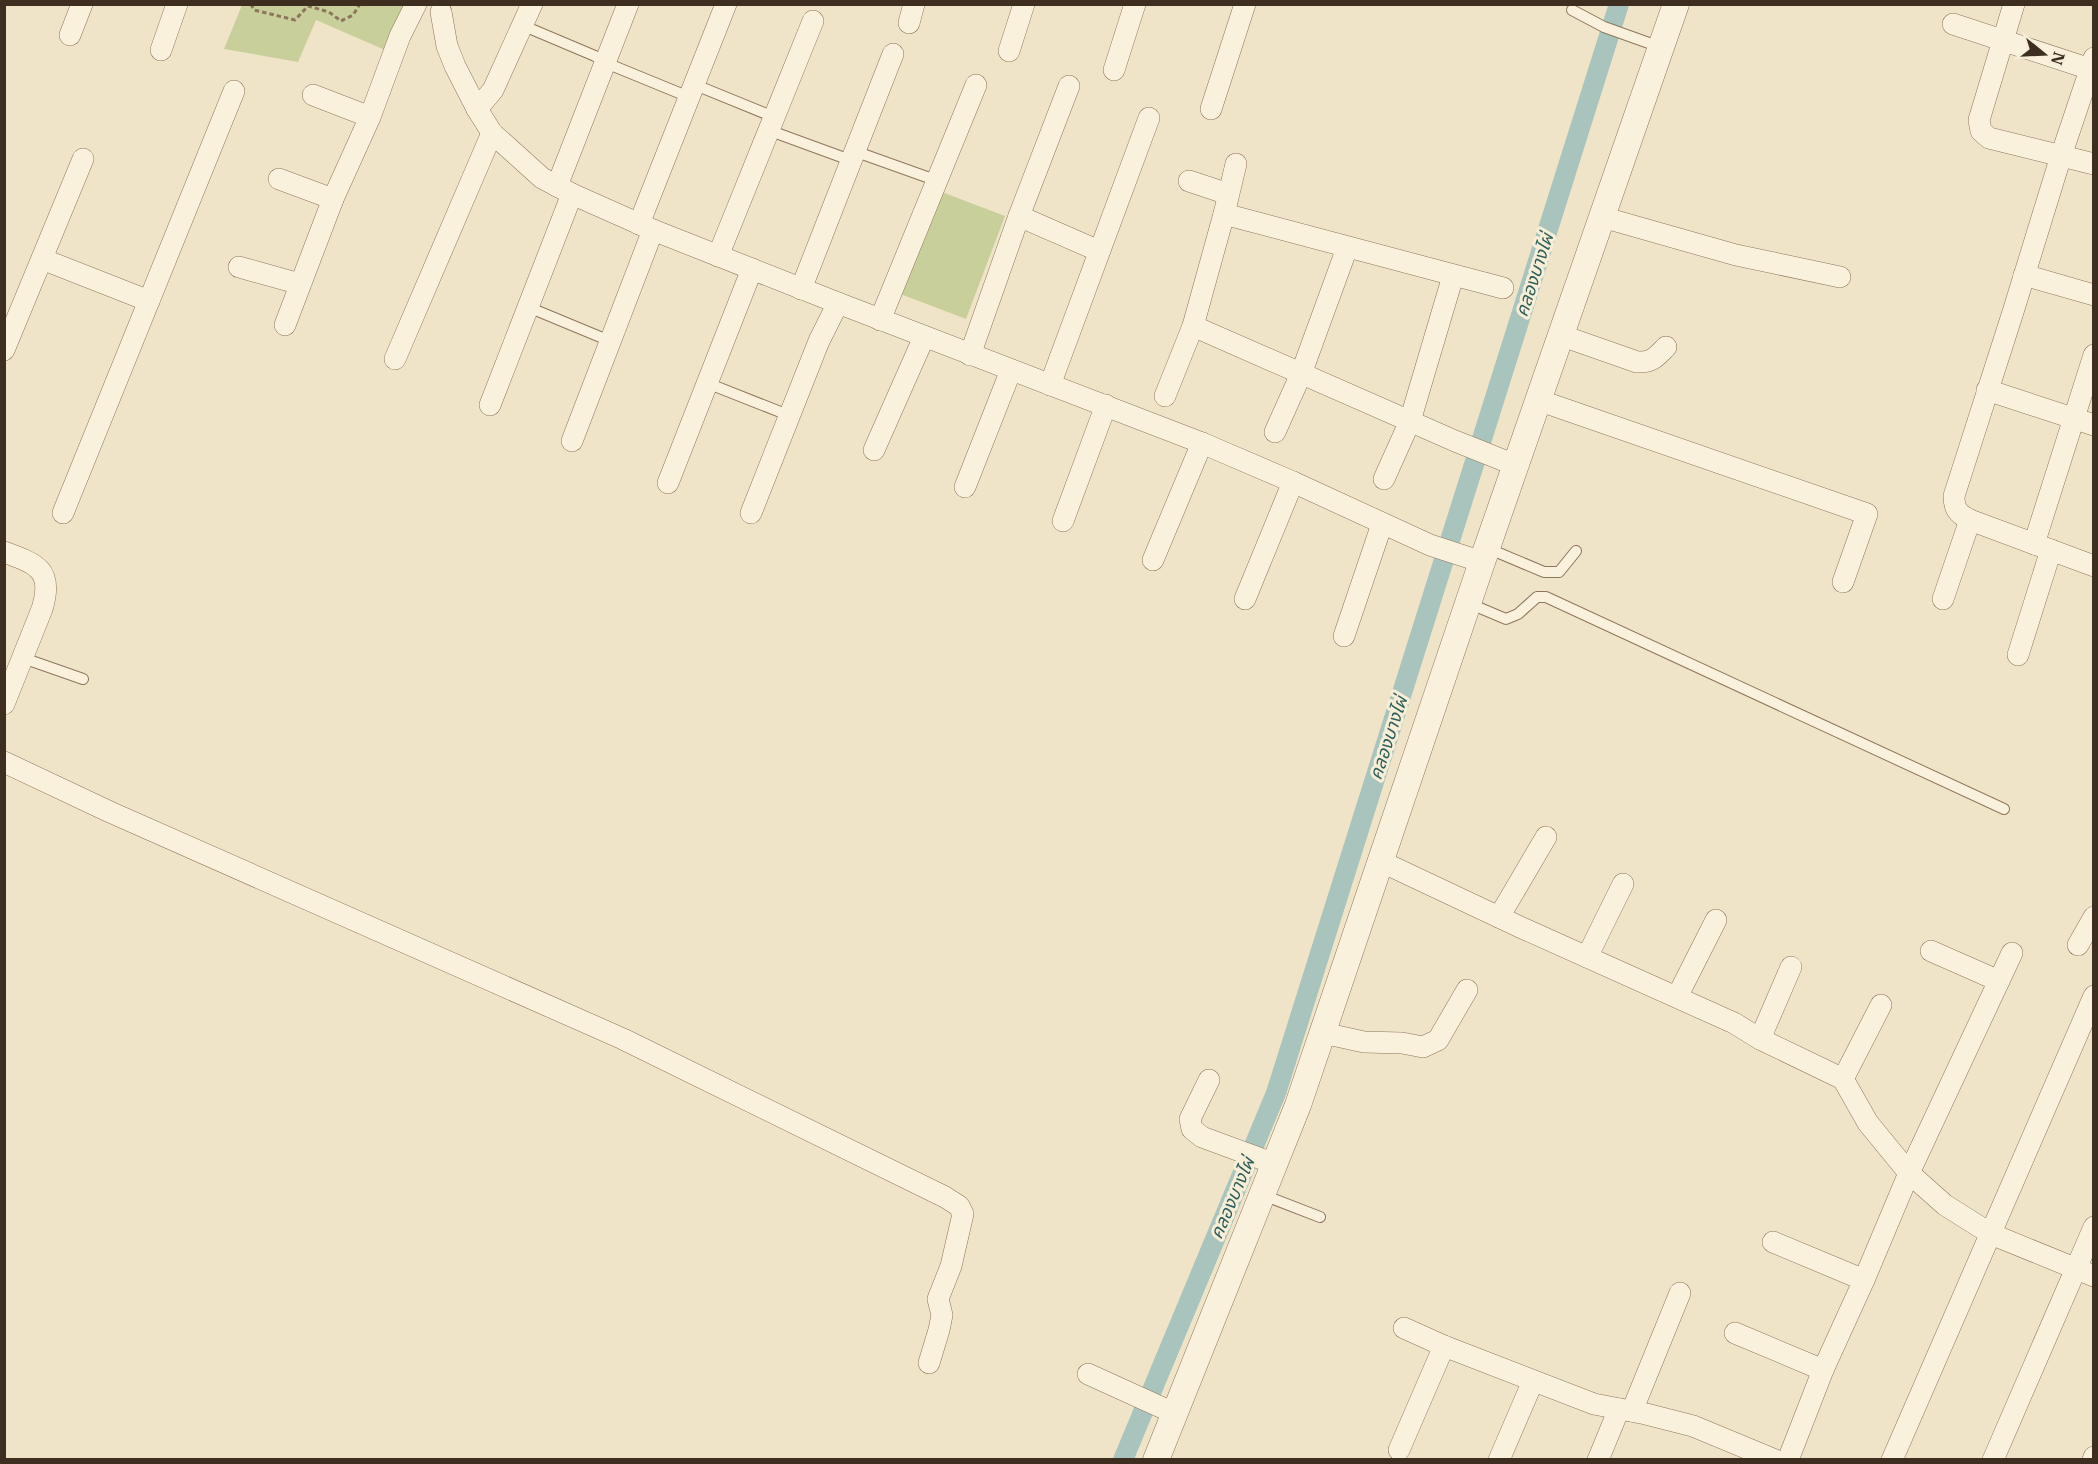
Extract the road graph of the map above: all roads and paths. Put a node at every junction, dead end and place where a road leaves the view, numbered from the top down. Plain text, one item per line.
1 (82, 4) edge
2 (177, 4) edge
3 (251, 4) edge
4 (360, 4) edge
5 (417, 4) edge
6 (532, 4) edge
7 (628, 4) edge
8 (726, 4) edge
9 (1024, 4) edge
10 (1135, 4) edge
11 (1245, 4) edge
12 (1676, 4) edge
13 (2014, 4) edge
14 (446, 8) edge
15 (1572, 10) dead end
16 (813, 21) dead end
17 (1953, 24) dead end
18 (524, 26) junction
19 (70, 35) dead end
20 (2003, 41) junction
21 (1661, 48) junction
22 (161, 50) dead end
23 (1009, 51) dead end
24 (893, 54) dead end
25 (606, 63) junction
26 (2092, 63) edge
27 (1114, 70) dead end
28 (976, 85) dead end
29 (1069, 86) dead end
30 (234, 91) dead end
31 (691, 91) junction
32 (313, 95) dead end
33 (477, 109) junction
34 (1211, 109) dead end
35 (370, 117) junction
36 (1149, 118) dead end
37 (771, 123) junction
38 (492, 133) junction
39 (852, 156) junction
40 (2061, 156) junction
41 (83, 159) dead end
42 (1236, 164) dead end
43 (2094, 164) edge
44 (279, 179) dead end
45 (938, 181) junction
46 (1189, 181) dead end
47 (565, 190) junction
48 (333, 199) junction
49 (1226, 204) junction
50 (1019, 216) junction
51 (1602, 217) junction
52 (646, 227) junction
53 (1347, 248) junction
54 (1099, 251) junction
55 (718, 256) junction
56 (42, 259) junction
57 (239, 267) dead end
58 (752, 269) junction
59 (2024, 275) junction
60 (1453, 276) junction
61 (1840, 277) dead end
62 (300, 284) junction
63 (1503, 288) dead end
64 (801, 289) junction
65 (2094, 295) edge
66 (149, 301) junction
67 (838, 303) junction
68 (528, 308) junction
69 (880, 320) junction
70 (285, 325) dead end
71 (1193, 326) junction
72 (1560, 335) junction
73 (924, 336) junction
74 (610, 341) junction
75 (1665, 347) dead end
76 (4, 350) edge
77 (970, 355) junction
78 (2094, 355) edge
79 (395, 359) dead end
80 (1011, 370) junction
81 (1301, 374) junction
82 (707, 383) junction
83 (1050, 385) junction
84 (1987, 390) junction
85 (1165, 396) dead end
86 (1538, 400) junction
87 (490, 405) dead end
88 (1106, 405) junction
89 (788, 416) junction
90 (1410, 421) junction
91 (2084, 422) edge
92 (1275, 432) dead end
93 (572, 441) dead end
94 (1202, 442) junction
95 (874, 450) dead end
96 (1506, 461) junction
97 (1384, 480) dead end
98 (1293, 482) junction
99 (668, 483) dead end
100 (965, 487) dead end
101 (63, 513) dead end
102 (751, 513) dead end
103 (1970, 520) junction
104 (1063, 521) dead end
105 (1382, 524) junction
106 (2043, 547) junction
107 (1576, 551) dead end
108 (4, 552) edge
109 (1479, 556) junction
110 (1153, 560) dead end
111 (2094, 566) edge
112 (1843, 582) dead end
113 (1245, 599) dead end
114 (1943, 599) dead end
115 (1468, 603) junction
116 (1344, 636) dead end
117 (2018, 655) dead end
118 (23, 658) junction
119 (83, 679) dead end
120 (4, 704) edge
121 (4, 762) edge
122 (2004, 809) dead end
123 (1546, 837) dead end
124 (1380, 861) junction
125 (1623, 884) dead end
126 (1499, 917) junction
127 (2094, 917) edge
128 (1716, 920) dead end
129 (2078, 945) dead end
130 (1931, 951) dead end
131 (2012, 953) dead end
132 (1587, 957) junction
133 (1791, 967) dead end
134 (1999, 981) junction
135 (1467, 990) dead end
136 (2094, 996) edge
137 (1677, 997) junction
138 (1881, 1005) dead end
139 (1323, 1033) junction
140 (1760, 1039) junction
141 (1843, 1079) junction
142 (1209, 1080) dead end
143 (1268, 1161) junction
144 (1909, 1173) junction
145 (1263, 1195) junction
146 (1320, 1217) dead end
147 (2094, 1227) edge
148 (1991, 1234) junction
149 (1773, 1242) dead end
150 (2084, 1272) edge
151 (1864, 1280) junction
152 (1680, 1293) dead end
153 (1404, 1328) dead end
154 (1735, 1333) dead end
155 (1444, 1346) junction
156 (928, 1363) dead end
157 (1823, 1370) junction
158 (1088, 1374) dead end
159 (1533, 1381) junction
160 (1159, 1406) junction
161 (1625, 1410) junction
162 (1399, 1450) dead end
163 (1156, 1460) edge
164 (1499, 1460) edge
165 (1598, 1460) edge
166 (1775, 1460) edge
167 (1788, 1460) edge
168 (1892, 1460) edge
169 (1993, 1460) edge

1 - 19 street
2 - 22 street
3 - 4 path
5 - 14 street
5 - 35 street
6 - 18 street
7 - 25 street
8 - 31 street
9 - 23 street
10 - 27 street
11 - 34 street
12 - 21 street
13 - 20 street
14 - 33 street
15 - 21 lane
16 - 37 street
17 - 20 street
18 - 25 lane
18 - 33 street
20 - 26 street
20 - 40 street
21 - 51 street
24 - 39 street
25 - 31 lane
25 - 47 street
26 - 40 street
28 - 45 street
29 - 50 street
30 - 66 street
31 - 37 lane
31 - 52 street
32 - 35 street
33 - 38 street
35 - 48 street
36 - 54 street
37 - 39 lane
37 - 55 street
38 - 47 street
38 - 79 street
39 - 45 lane
39 - 64 street
40 - 43 street
40 - 59 street
41 - 56 street
42 - 49 street
44 - 48 street
45 - 69 street
46 - 49 street
47 - 52 street
47 - 68 street
48 - 62 street
49 - 53 street
49 - 71 street
50 - 54 street
50 - 77 street
51 - 61 street
51 - 72 street
52 - 55 street
52 - 74 street
53 - 60 street
53 - 81 street
54 - 83 street
55 - 58 street
56 - 66 street
56 - 76 street
57 - 62 street
58 - 64 street
58 - 82 street
59 - 65 street
59 - 84 street
60 - 63 street
60 - 90 street
62 - 70 street
64 - 67 street
66 - 101 street
67 - 69 street
67 - 89 street
68 - 74 lane
68 - 87 street
69 - 73 street
71 - 81 street
71 - 85 street
72 - 75 street
72 - 86 street
73 - 77 street
73 - 95 street
74 - 93 street
77 - 80 street
78 - 91 street
80 - 83 street
80 - 100 street
81 - 90 street
81 - 92 street
82 - 89 lane
82 - 99 street
83 - 88 street
84 - 91 street
84 - 103 street
86 - 96 street
86 - 112 street
88 - 94 street
88 - 104 street
89 - 102 street
90 - 96 street
90 - 97 street
91 - 106 street
94 - 98 street
94 - 110 street
96 - 109 street
98 - 105 street
98 - 113 street
103 - 106 street
103 - 114 street
105 - 109 street
105 - 116 street
106 - 111 street
106 - 117 street
107 - 109 lane
108 - 118 street
109 - 115 street
115 - 122 lane
115 - 124 street
118 - 119 lane
118 - 120 street
121 - 156 street
123 - 126 street
124 - 126 street
124 - 139 street
125 - 132 street
126 - 132 street
127 - 129 street
128 - 137 street
130 - 134 street
131 - 134 street
132 - 137 street
133 - 140 street
134 - 144 street
135 - 139 street
136 - 148 street
137 - 140 street
138 - 141 street
139 - 143 street
140 - 141 street
141 - 144 street
142 - 143 street
143 - 145 street
144 - 148 street
144 - 151 street
145 - 146 lane
145 - 160 street
147 - 150 street
148 - 150 street
148 - 168 street
149 - 151 street
150 - 169 street
151 - 157 street
152 - 161 street
153 - 155 street
154 - 157 street
155 - 159 street
155 - 162 street
157 - 167 street
158 - 160 street
159 - 161 street
159 - 164 street
160 - 163 street
161 - 165 street
161 - 166 street

